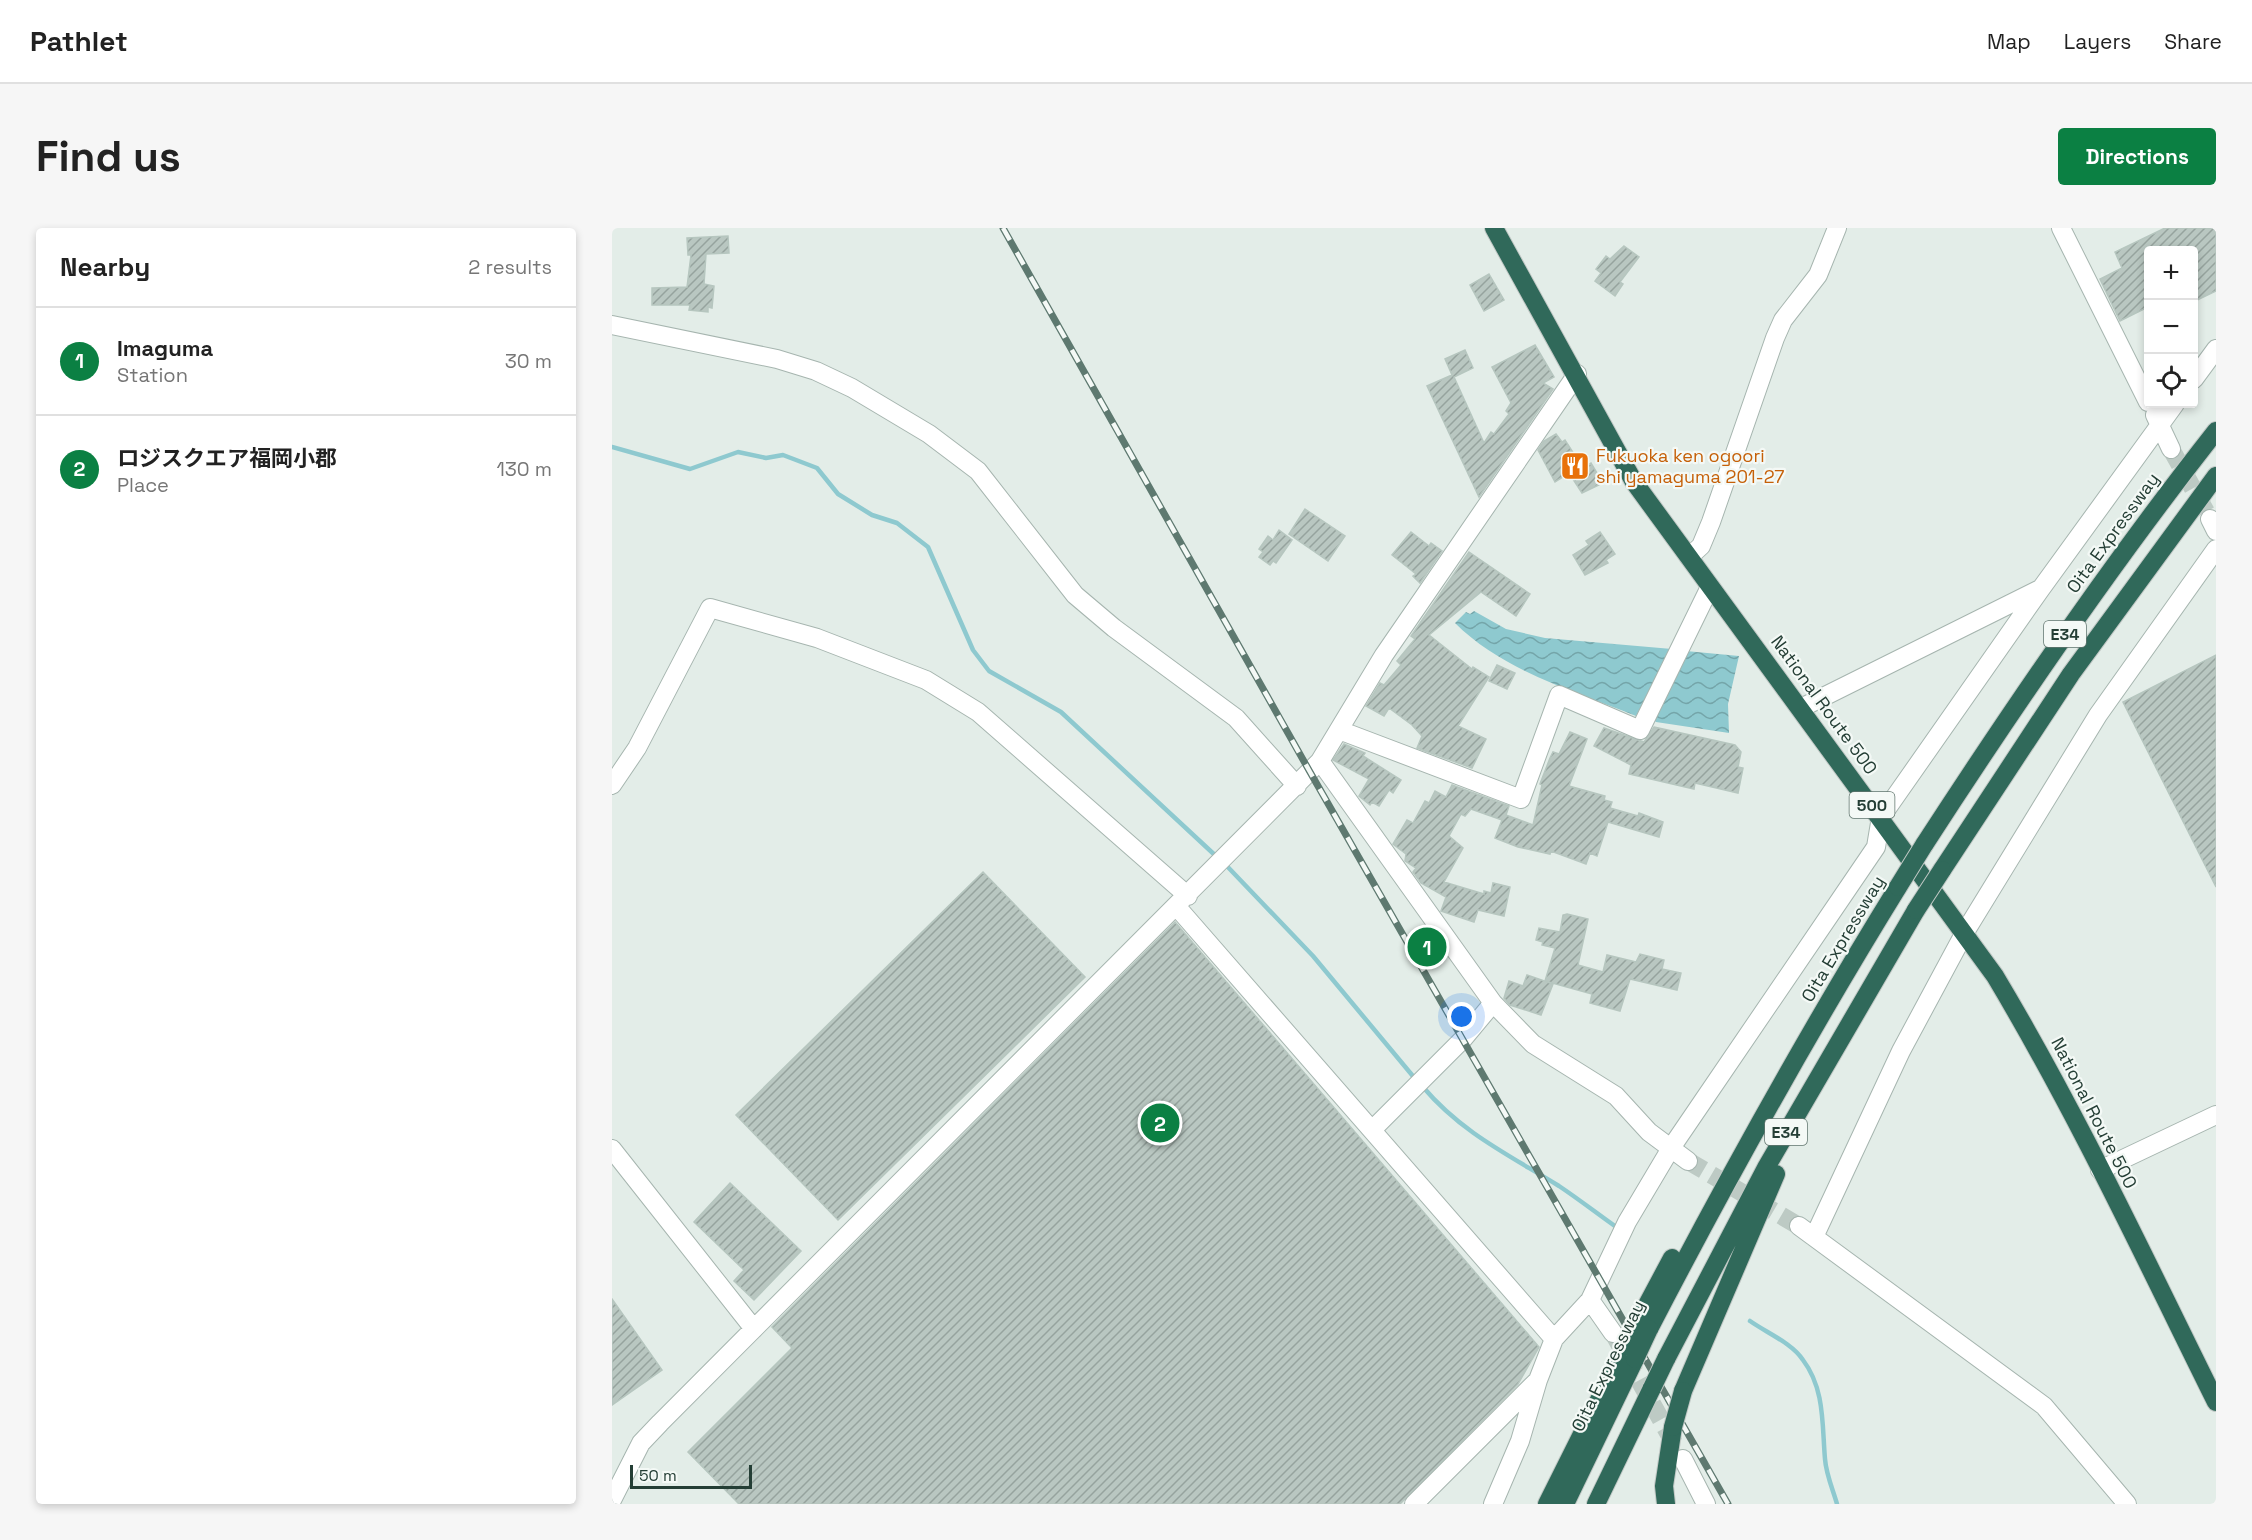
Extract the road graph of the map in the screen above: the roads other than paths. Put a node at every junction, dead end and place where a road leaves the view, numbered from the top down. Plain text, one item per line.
1 (1494, 228) edge
2 (1837, 228) edge
3 (2061, 228) edge
4 (612, 325) edge
5 (2216, 349) edge
6 (2198, 372) edge
7 (1577, 374) junction
8 (2144, 393) edge
9 (2151, 408) edge
10 (2172, 408) edge
11 (2159, 424) junction
12 (2216, 431) edge
13 (2171, 449) tunnel mouth
14 (2216, 476) edge
15 (2216, 549) edge
16 (1689, 557) junction
17 (1710, 588) junction
18 (2040, 590) junction
19 (1801, 708) junction
20 (1339, 730) junction
21 (1320, 761) junction
22 (612, 785) edge
23 (1297, 786) junction
24 (1881, 817) junction
25 (1183, 901) junction
26 (1965, 932) junction
27 (1879, 972) junction
28 (1493, 1004) junction
29 (2216, 1115) edge
30 (1372, 1130) junction
31 (1671, 1148) junction
32 (612, 1149) edge
33 (1688, 1161) tunnel mouth
34 (2100, 1170) junction
35 (1799, 1226) tunnel mouth
36 (1814, 1237) junction
37 (1590, 1300) junction
38 (754, 1329) junction
39 (1613, 1333) tunnel mouth
40 (1554, 1339) junction
41 (1630, 1353) junction
42 (1538, 1380) junction
43 (2216, 1402) edge
44 (1683, 1459) tunnel mouth
45 (612, 1500) edge
46 (1414, 1504) edge
47 (1493, 1504) edge
48 (1547, 1504) edge
49 (1565, 1504) edge
50 (1596, 1504) edge
51 (1666, 1504) edge
52 (1706, 1504) edge
53 (2127, 1504) edge

1 - 7 highway, National Route 500 / 500
2 - 16 street
3 - 8 street
4 - 23 street
5 - 6 street
7 - 16 highway, National Route 500 / 500
7 - 20 street
9 - 11 street
10 - 11 street
11 - 13 street
11 - 18 street
12 - 41 highway, Oita Expressway / E34, bridge
14 - 27 highway, E34, bridge
15 - 26 street
16 - 17 highway, National Route 500 / 500
17 - 19 highway, National Route 500 / 500
17 - 20 street
18 - 19 street
18 - 24 street
19 - 24 highway, National Route 500 / 500
20 - 21 street
21 - 23 street
21 - 28 street
22 - 25 street
23 - 25 street
24 - 26 highway, National Route 500 / 500
24 - 31 street
25 - 30 street
25 - 38 street
26 - 34 highway, National Route 500 / 500
26 - 36 street
27 - 50 highway, E34, bridge
27 - 51 highway, bridge
28 - 30 street
28 - 31 street
29 - 34 street
30 - 40 street
31 - 33 street
31 - 37 street
32 - 38 street
34 - 43 highway, National Route 500 / 500
35 - 36 street
36 - 53 street
37 - 39 street
37 - 40 street
38 - 45 street
40 - 42 street
41 - 48 highway
41 - 49 highway, Oita Expressway / E34
42 - 46 street
42 - 47 street
44 - 52 street

